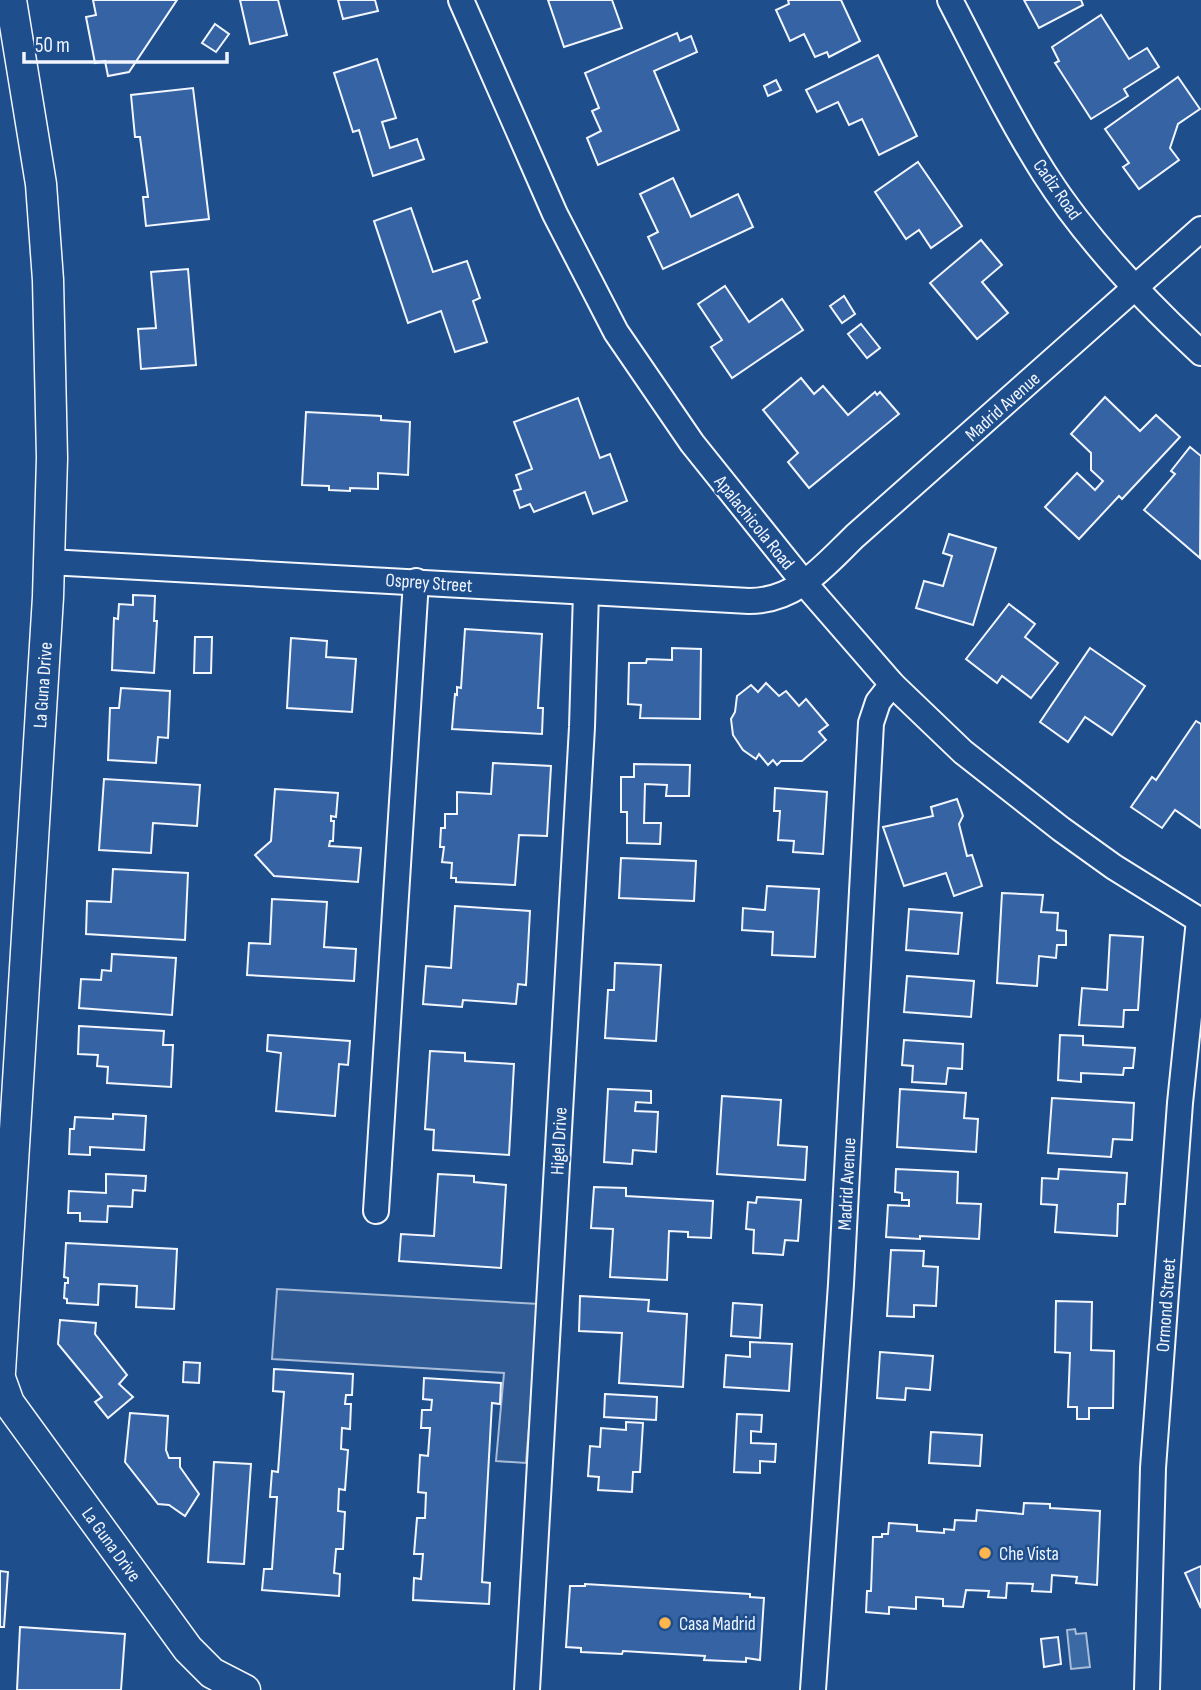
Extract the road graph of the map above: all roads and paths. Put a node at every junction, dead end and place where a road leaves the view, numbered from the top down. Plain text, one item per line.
1 (11, 0) edge
2 (461, 0) edge
3 (950, 0) edge
4 (1201, 229) edge
5 (1134, 287) junction
6 (1201, 353) edge
7 (49, 562) junction
8 (416, 581) junction
9 (804, 584) junction
10 (586, 592) junction
11 (892, 684) junction
12 (1200, 921) edge
13 (376, 1211) dead end
14 (0, 1372) edge
15 (0, 1378) edge
16 (245, 1690) edge
17 (527, 1690) edge
18 (813, 1690) edge
19 (1147, 1690) edge

1 - 7 street, La Guna Drive
2 - 9 street, Apalachicola Road
3 - 5 street, Cadiz Road
4 - 5 street, Madrid Avenue
5 - 6 street, Cadiz Road
5 - 9 street, Madrid Avenue
7 - 8 street, Osprey Street
7 - 14 street, La Guna Drive
8 - 10 street, Osprey Street
8 - 13 street
9 - 10 street, Osprey Street
9 - 11 street, Apalachicola Road
10 - 17 street, Higel Drive
11 - 12 street, Apalachicola Road
11 - 18 street, Madrid Avenue
12 - 19 street, Ormond Street
15 - 16 street, La Guna Drive

